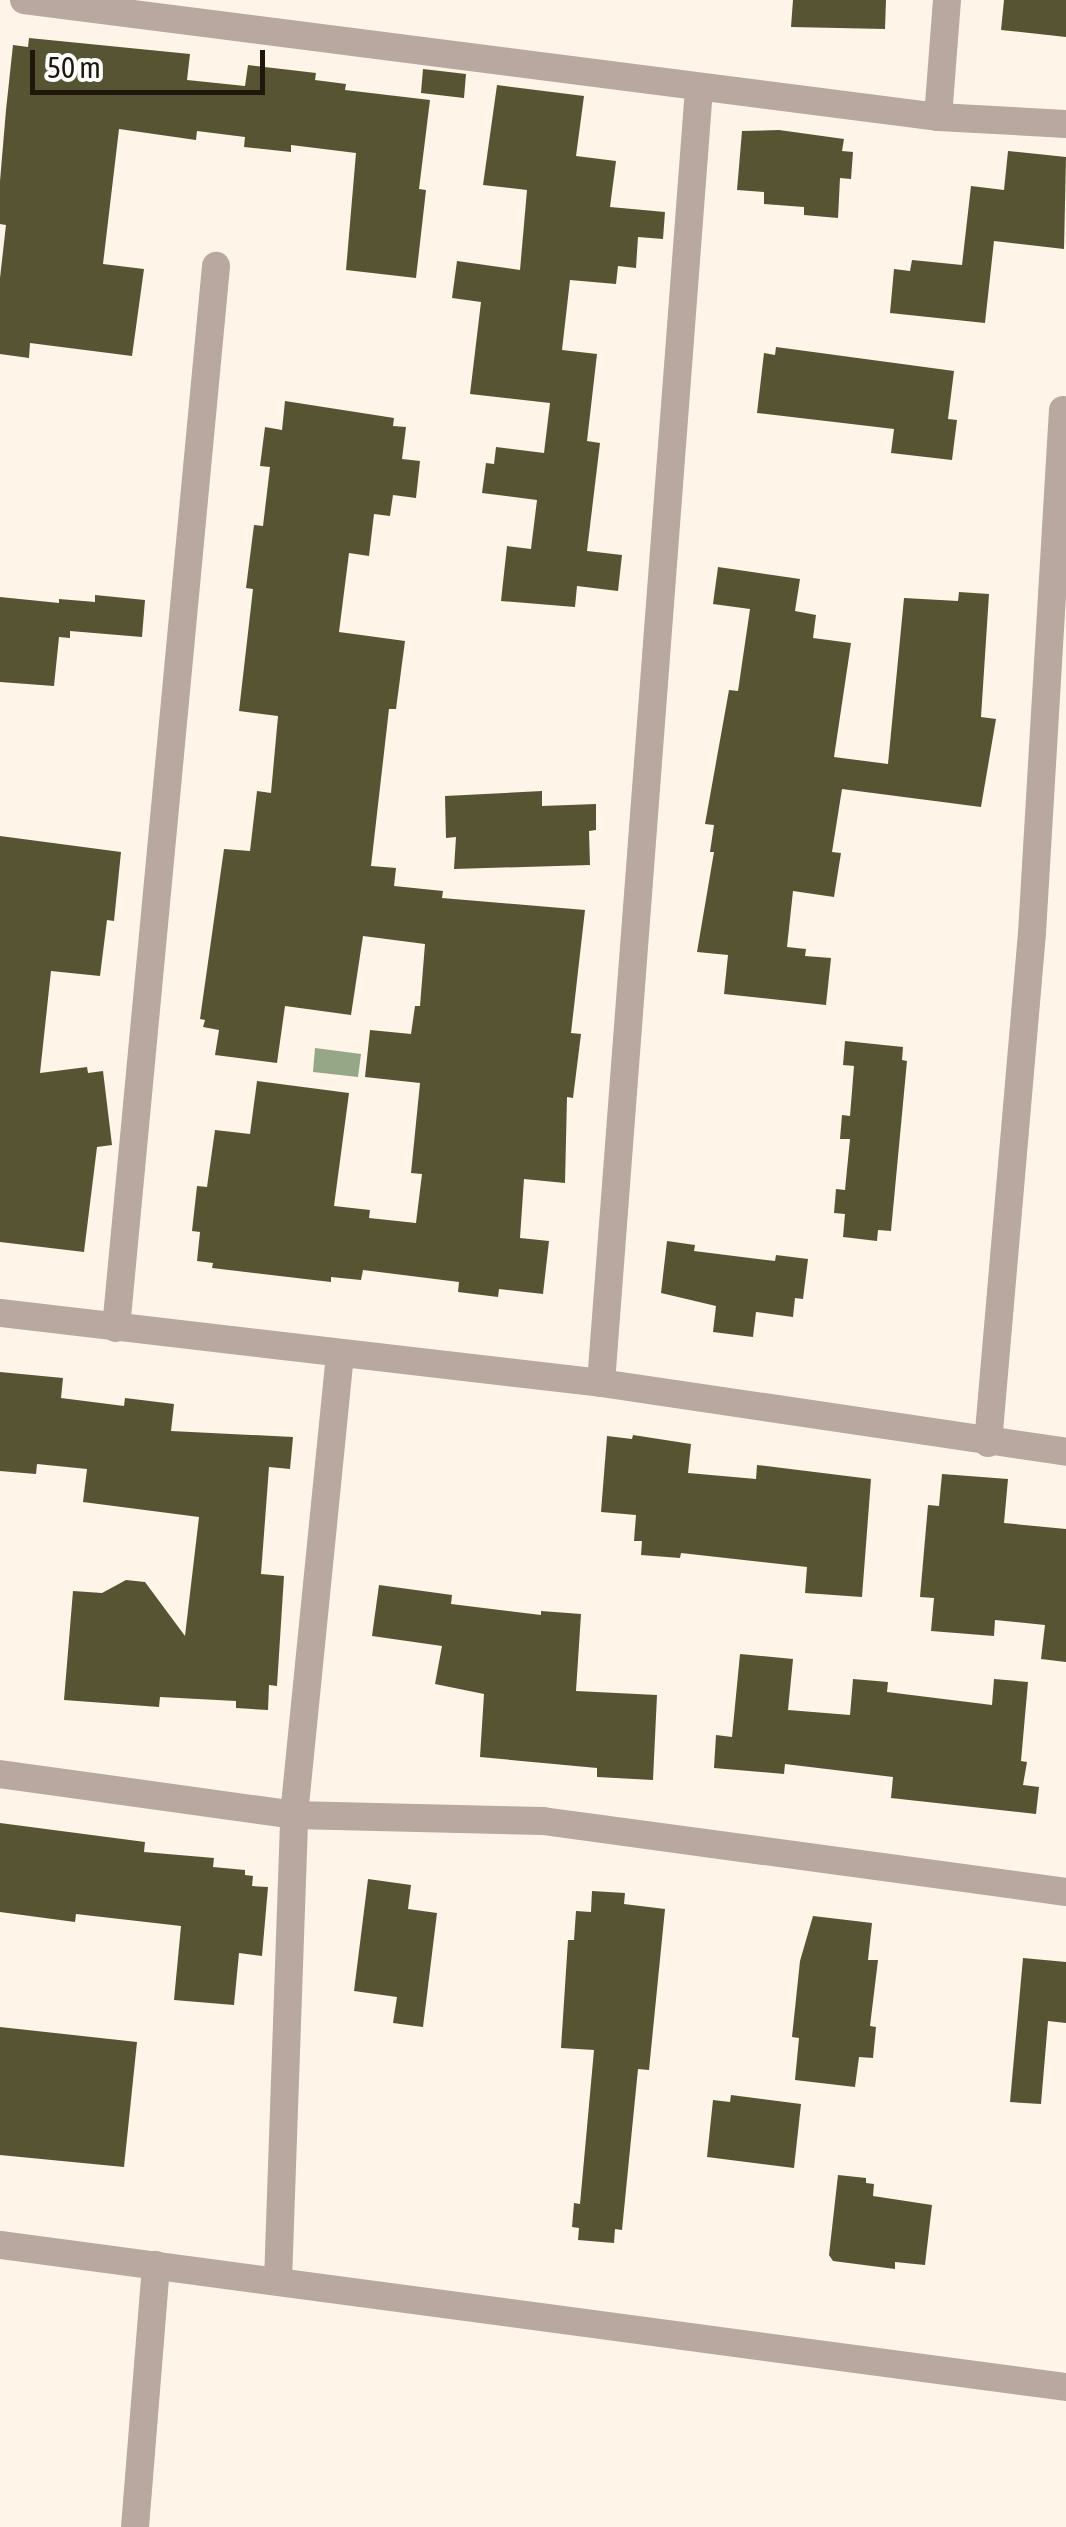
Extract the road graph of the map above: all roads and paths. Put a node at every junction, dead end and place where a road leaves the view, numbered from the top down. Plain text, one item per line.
1 (24, 0) edge
2 (947, 0) edge
3 (699, 88) junction
4 (938, 117) junction
5 (1066, 124) edge
6 (216, 266) dead end
7 (1063, 410) dead end
8 (0, 1313) edge
9 (116, 1328) junction
10 (340, 1353) junction
11 (601, 1383) junction
12 (988, 1443) junction
13 (1066, 1452) edge
14 (0, 1774) edge
15 (294, 1815) junction
16 (1066, 1892) edge
17 (0, 2244) edge
18 (156, 2265) junction
19 (278, 2281) junction
20 (1066, 2387) edge
21 (135, 2527) edge

1 - 3 street
2 - 4 street
3 - 4 street
3 - 11 street
4 - 5 street
6 - 9 street
7 - 12 street
8 - 9 street
9 - 10 street
10 - 11 street
10 - 15 street
11 - 12 street
12 - 13 street
14 - 15 street
15 - 16 street
15 - 19 street
17 - 18 street
18 - 19 street
18 - 21 street
19 - 20 street

